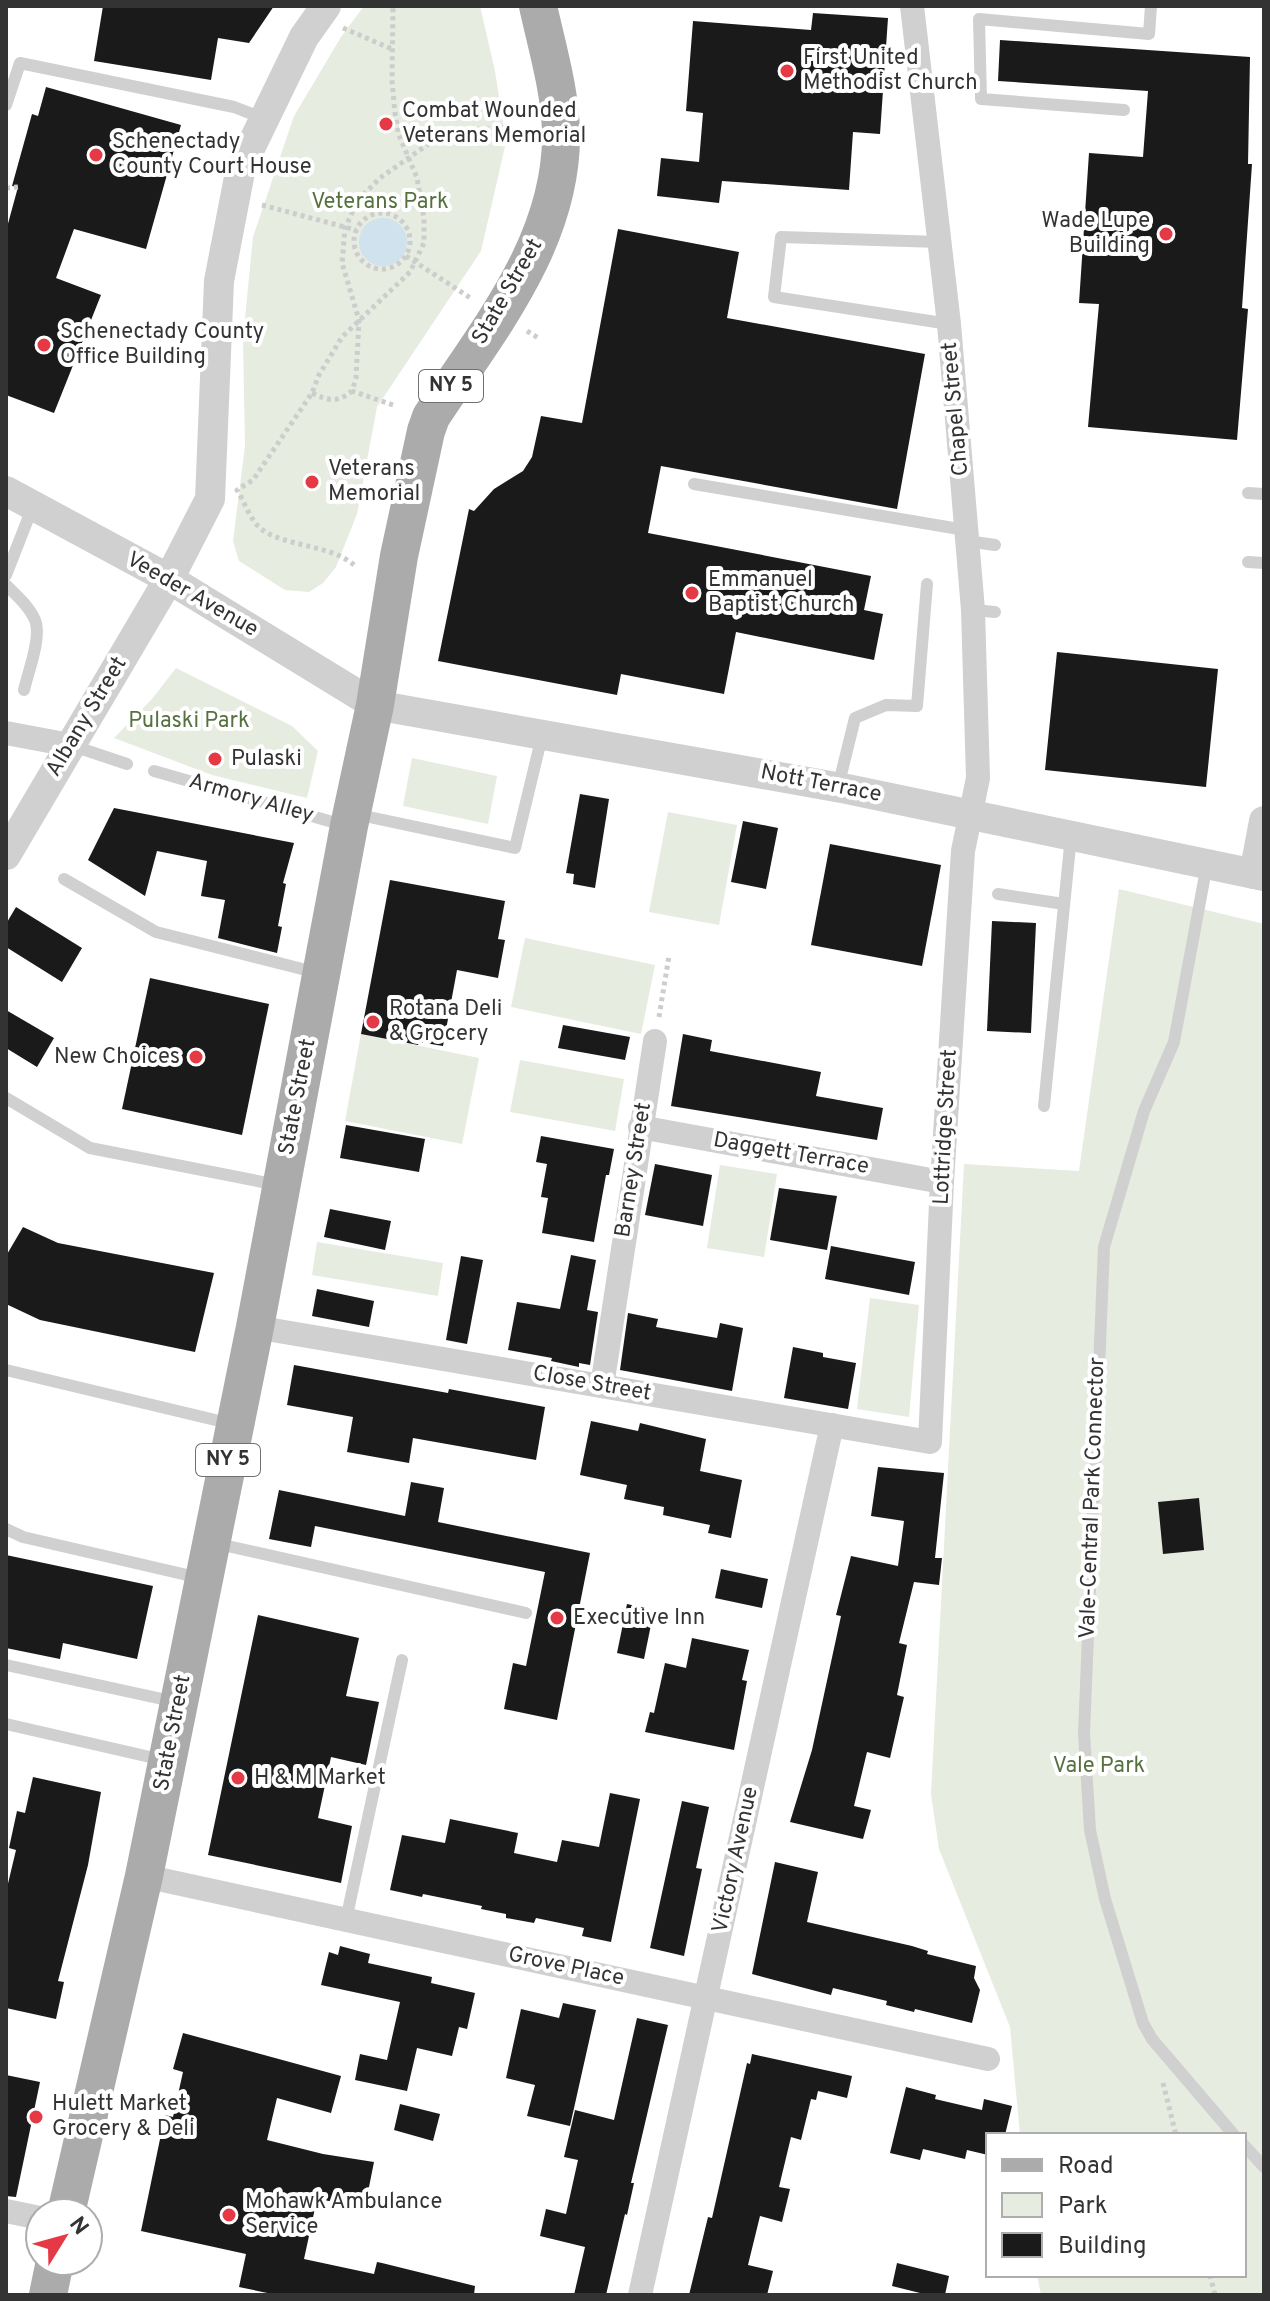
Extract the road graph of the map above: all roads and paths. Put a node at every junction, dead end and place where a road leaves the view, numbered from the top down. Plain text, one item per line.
1 (393, 6) edge
2 (538, 6) edge
3 (912, 6) edge
4 (1151, 6) edge
5 (334, 17) edge
6 (393, 49) junction
7 (6, 105) edge
8 (1124, 110) dead end
9 (265, 119) junction
10 (513, 127) dead end
11 (408, 158) junction
12 (18, 187) dead end
13 (6, 188) edge
14 (258, 204) dead end
15 (345, 228) junction
16 (356, 230) junction
17 (939, 242) junction
18 (405, 256) junction
19 (417, 263) junction
20 (472, 299) dead end
21 (359, 320) junction
22 (949, 324) junction
23 (352, 391) junction
24 (312, 393) junction
25 (393, 405) dead end
26 (694, 484) dead end
27 (6, 491) edge
28 (1248, 493) dead end
29 (1264, 494) edge
30 (33, 506) junction
31 (966, 536) junction
32 (995, 545) dead end
33 (1248, 562) dead end
34 (1264, 563) edge
35 (354, 565) dead end
36 (6, 575) edge
37 (169, 579) junction
38 (927, 584) dead end
39 (6, 585) edge
40 (24, 690) dead end
41 (375, 705) junction
42 (6, 733) edge
43 (543, 733) junction
44 (70, 745) junction
45 (127, 764) dead end
46 (154, 771) dead end
47 (838, 787) junction
48 (973, 813) junction
49 (350, 820) junction
50 (1264, 821) edge
51 (1071, 836) junction
52 (6, 855) edge
53 (1207, 864) junction
54 (1259, 875) edge
55 (64, 879) dead end
56 (998, 894) dead end
57 (1064, 904) junction
58 (669, 956) dead end
59 (321, 974) junction
60 (655, 1041) joint
61 (6, 1098) edge
62 (1044, 1106) dead end
63 (640, 1127) junction
64 (942, 1182) junction
65 (281, 1185) junction
66 (255, 1327) junction
67 (6, 1370) edge
68 (602, 1386) junction
69 (235, 1425) junction
70 (832, 1425) junction
71 (930, 1442) joint
72 (6, 1529) edge
73 (208, 1561) junction
74 (526, 1613) dead end
75 (402, 1660) dead end
76 (6, 1665) edge
77 (179, 1703) junction
78 (6, 1724) edge
79 (167, 1761) junction
80 (144, 1876) junction
81 (346, 1920) junction
82 (706, 1997) junction
83 (1152, 2039) junction
84 (988, 2059) dead end
85 (1176, 2133) edge
86 (1232, 2133) edge
87 (1246, 2147) edge
88 (1264, 2167) edge
89 (70, 2197) edge
90 (640, 2295) edge

1 - 6 path
2 - 41 main road, State Street / NY 5
3 - 17 street, Chapel Street
4 - 8 lane
5 - 6 path
5 - 9 street
6 - 11 path
7 - 9 lane
9 - 37 street
10 - 11 path
11 - 15 path
11 - 19 path
12 - 13 path
14 - 15 path
15 - 16 path
15 - 21 path
16 - 18 path
16 - 18 path
17 - 22 street, Chapel Street
17 - 22 lane
18 - 19 path
19 - 20 path
19 - 21 path
21 - 23 path
21 - 24 path
22 - 31 street, Chapel Street
23 - 24 path
23 - 25 path
24 - 35 path
26 - 31 lane
27 - 30 street, Veeder Avenue
28 - 29 lane
30 - 36 lane
30 - 37 street, Veeder Avenue
31 - 32 lane
31 - 48 street, Chapel Street
33 - 34 lane
37 - 41 street, Veeder Avenue
37 - 44 street, Albany Street
38 - 47 lane
39 - 40 lane
41 - 43 street, Nott Terrace
41 - 49 main road, State Street / NY 5
42 - 44 street
43 - 47 street, Nott Terrace
43 - 49 lane, Armory Alley
44 - 45 lane
44 - 52 street, Albany Street
46 - 49 lane, Armory Alley
47 - 48 street, Nott Terrace
48 - 51 street, Nott Terrace
48 - 64 street, Lottridge Street
49 - 59 main road, State Street / NY 5
50 - 54 street
51 - 53 street, Nott Terrace
51 - 57 lane
53 - 54 street, Nott Terrace
53 - 83 lane, Vale-Central Park Connector
55 - 59 lane
56 - 57 lane
57 - 62 lane
58 - 60 path
59 - 65 main road, State Street / NY 5
60 - 63 street, Barney Street
61 - 65 lane
63 - 64 street, Daggett Terrace
63 - 68 street, Barney Street
64 - 71 street, Lottridge Street
65 - 66 main road, State Street / NY 5
66 - 68 street, Close Street
66 - 69 main road, State Street / NY 5
67 - 69 lane
68 - 70 street, Close Street
69 - 73 main road, State Street / NY 5
70 - 71 street, Close Street
70 - 82 street, Victory Avenue
72 - 73 lane
73 - 74 lane
73 - 77 main road, State Street / NY 5
75 - 81 lane
76 - 77 lane
77 - 79 main road, State Street / NY 5
78 - 79 lane
79 - 80 main road, State Street / NY 5
80 - 81 street, Grove Place
80 - 89 main road, State Street / NY 5
81 - 82 street, Grove Place
82 - 84 street, Grove Place
82 - 90 street, Victory Avenue
83 - 85 path
83 - 86 lane, Vale-Central Park Connector
87 - 88 lane

